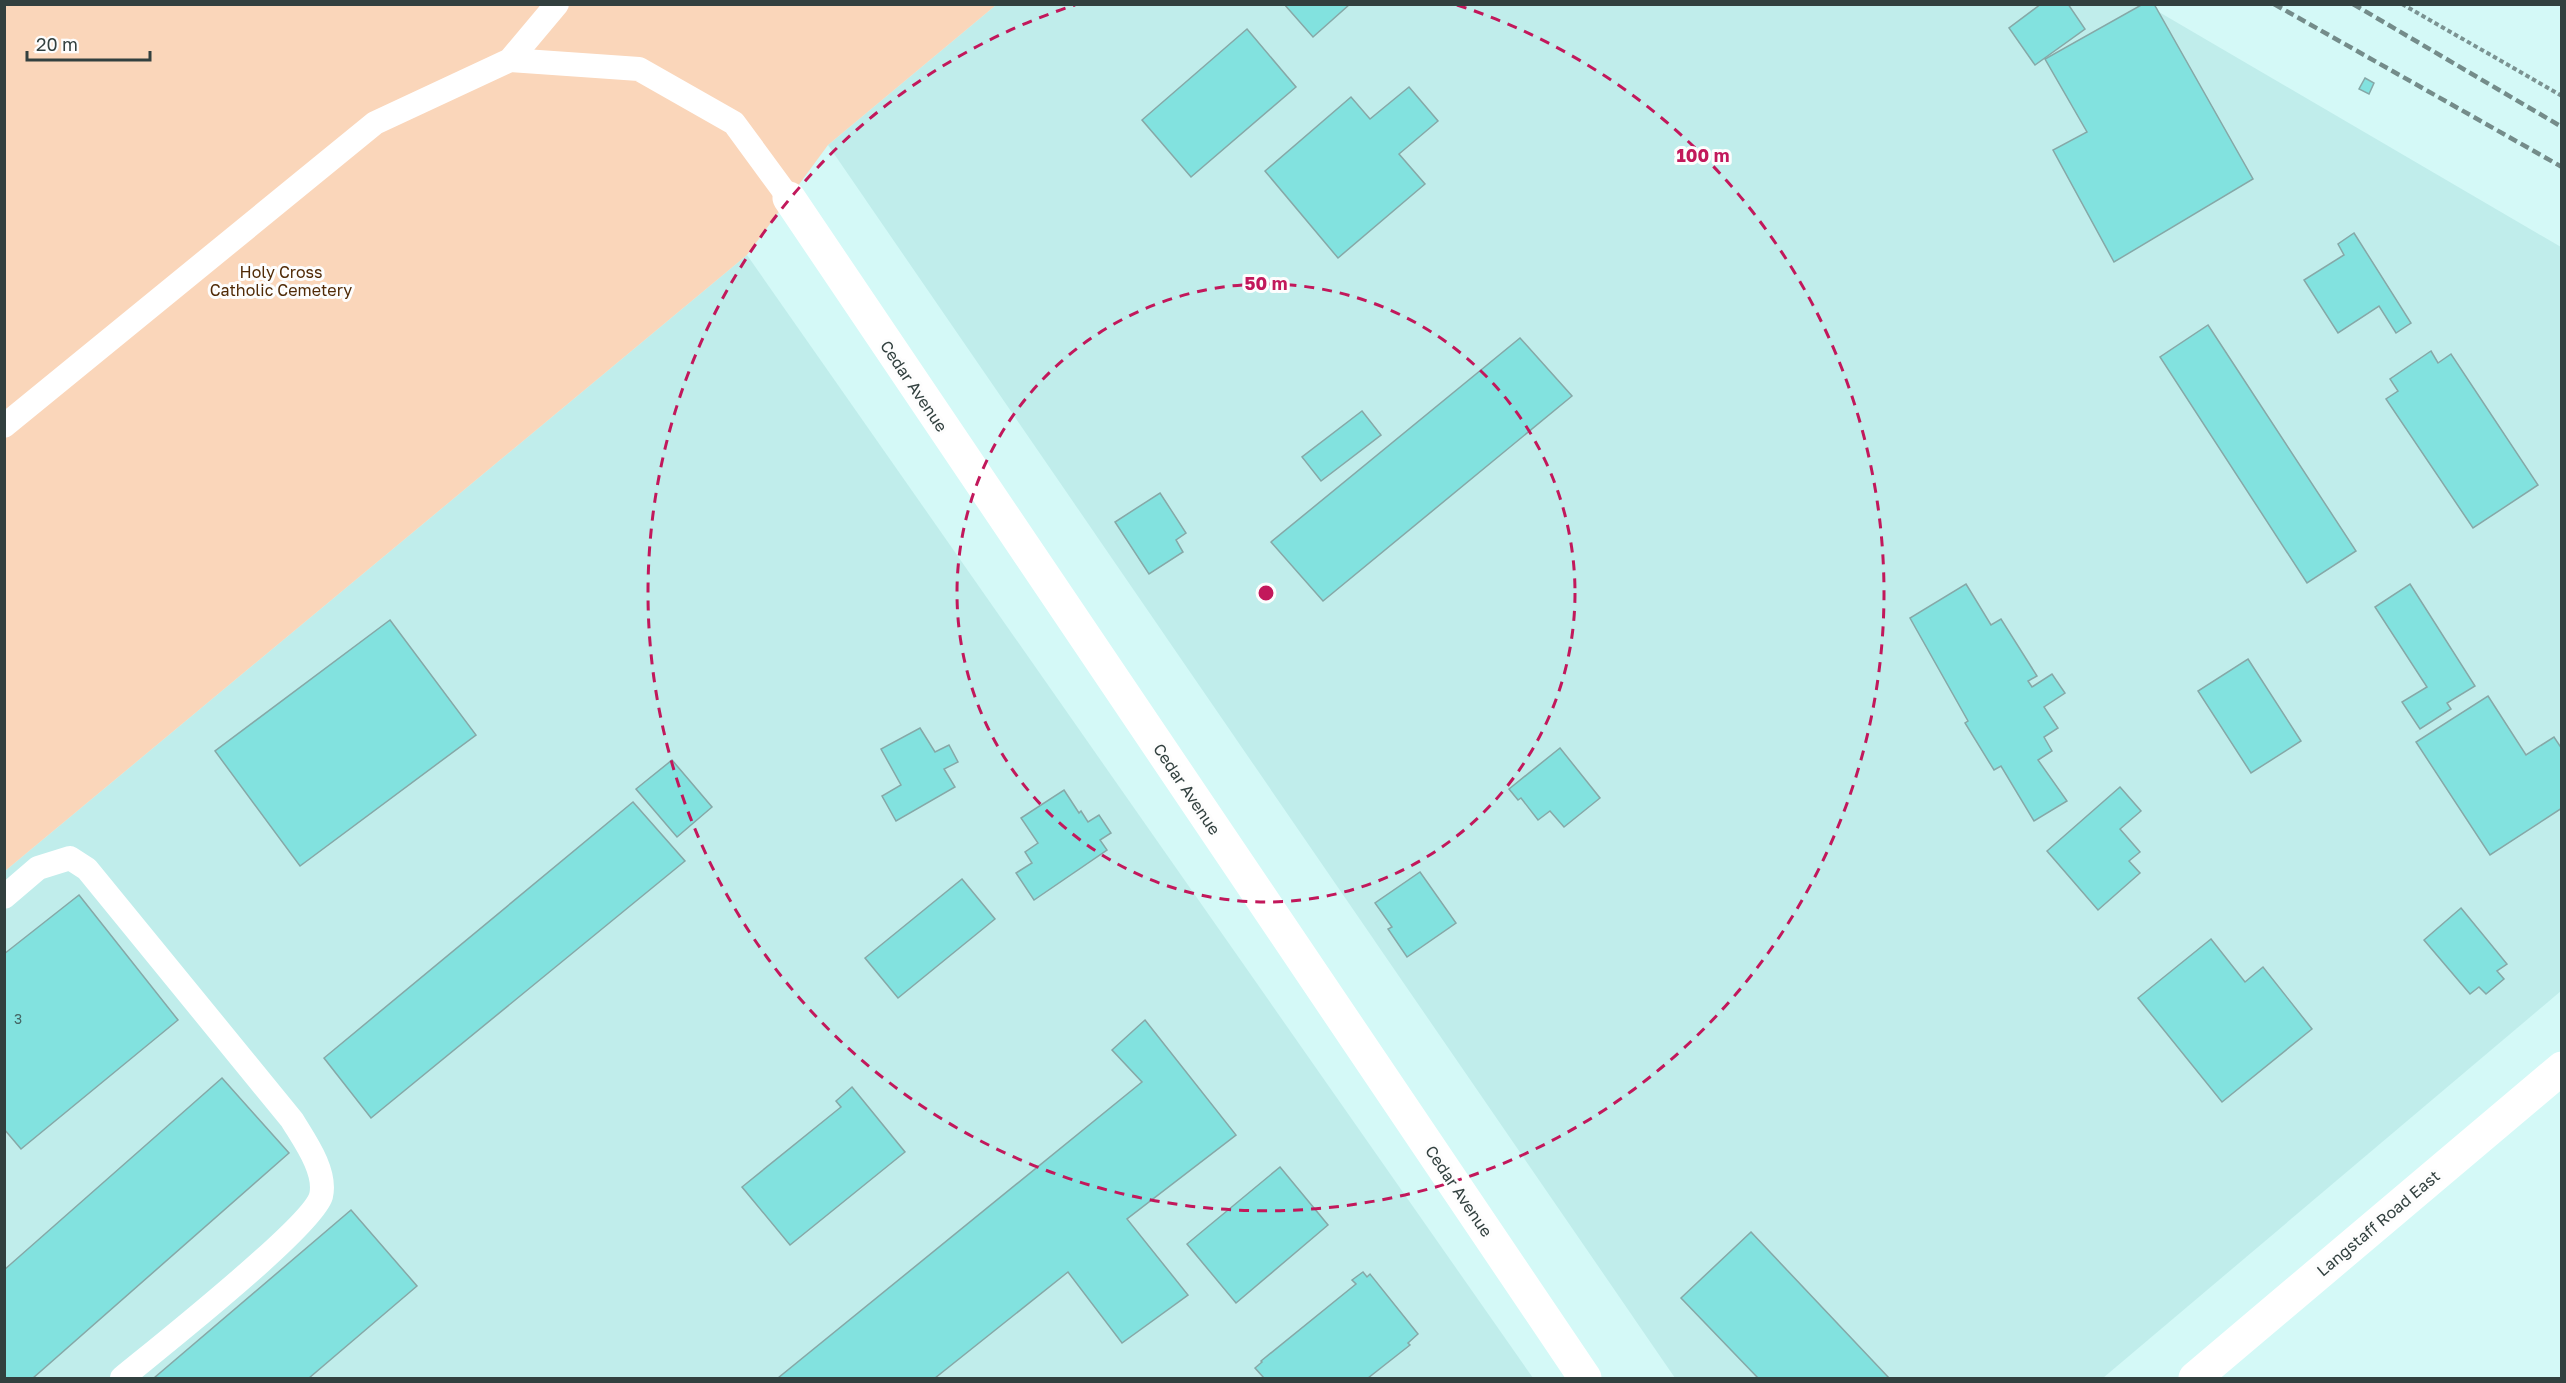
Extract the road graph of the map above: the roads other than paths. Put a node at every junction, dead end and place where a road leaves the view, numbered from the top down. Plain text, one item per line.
1 (557, 4) edge
2 (510, 60) junction
3 (789, 198) joint
4 (4, 426) edge
5 (4, 897) edge
6 (2562, 1068) edge
7 (122, 1378) edge
8 (1586, 1378) edge
9 (2195, 1378) edge

1 - 2 lane
2 - 3 lane
2 - 4 lane
3 - 8 street, Cedar Avenue
5 - 7 lane
6 - 9 street, Langstaff Road East

